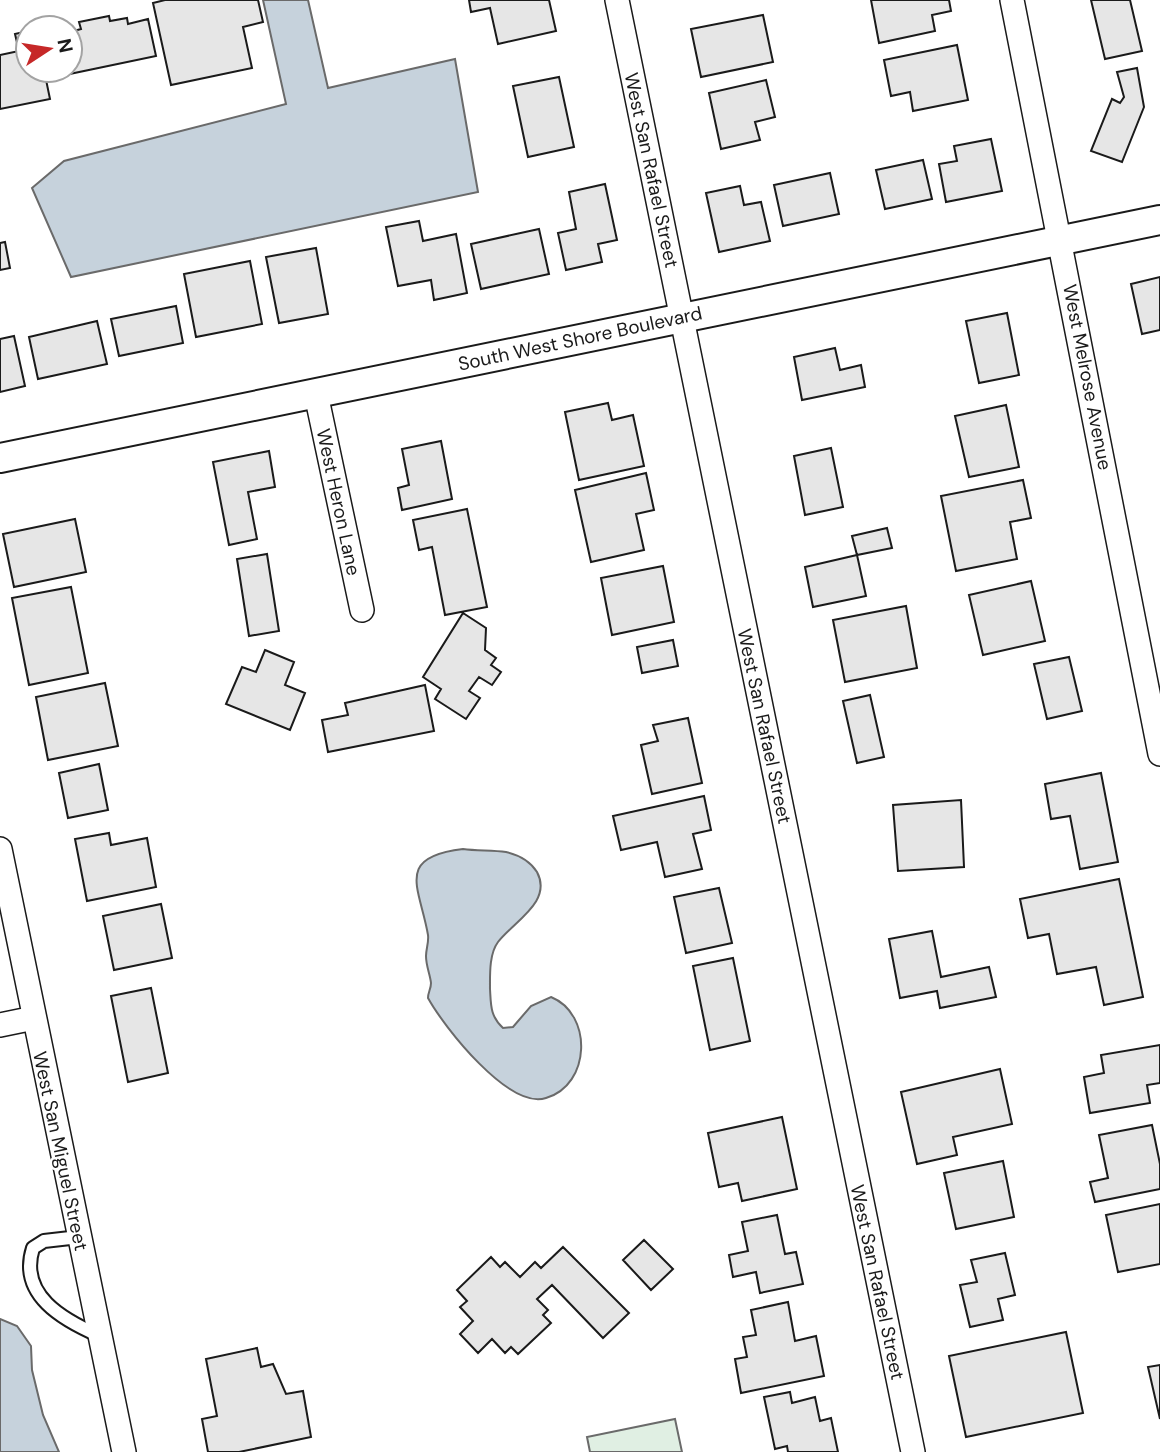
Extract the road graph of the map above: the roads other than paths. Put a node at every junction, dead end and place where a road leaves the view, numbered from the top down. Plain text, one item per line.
1 (617, 0) edge
2 (1012, 0) edge
3 (1160, 220) edge
4 (1062, 240) junction
5 (682, 317) junction
6 (316, 394) junction
7 (0, 458) edge
8 (362, 610) dead end
9 (1160, 754) edge
10 (0, 849) edge
11 (34, 1018) junction
12 (0, 1025) edge
13 (79, 1237) junction
14 (100, 1336) junction
15 (124, 1452) edge
16 (913, 1452) edge

1 - 5 street, West San Rafael Street
2 - 4 street, West Melrose Avenue
3 - 4 street, South West Shore Boulevard
4 - 5 street, South West Shore Boulevard
4 - 9 street, West Melrose Avenue
5 - 6 street, South West Shore Boulevard
5 - 16 street, West San Rafael Street
6 - 7 street, South West Shore Boulevard
6 - 8 street, West Heron Lane
10 - 11 street, West San Miguel Street
11 - 12 street
11 - 13 street, West San Miguel Street
13 - 14 street, West San Miguel Street
13 - 14 lane
14 - 15 street, West San Miguel Street

